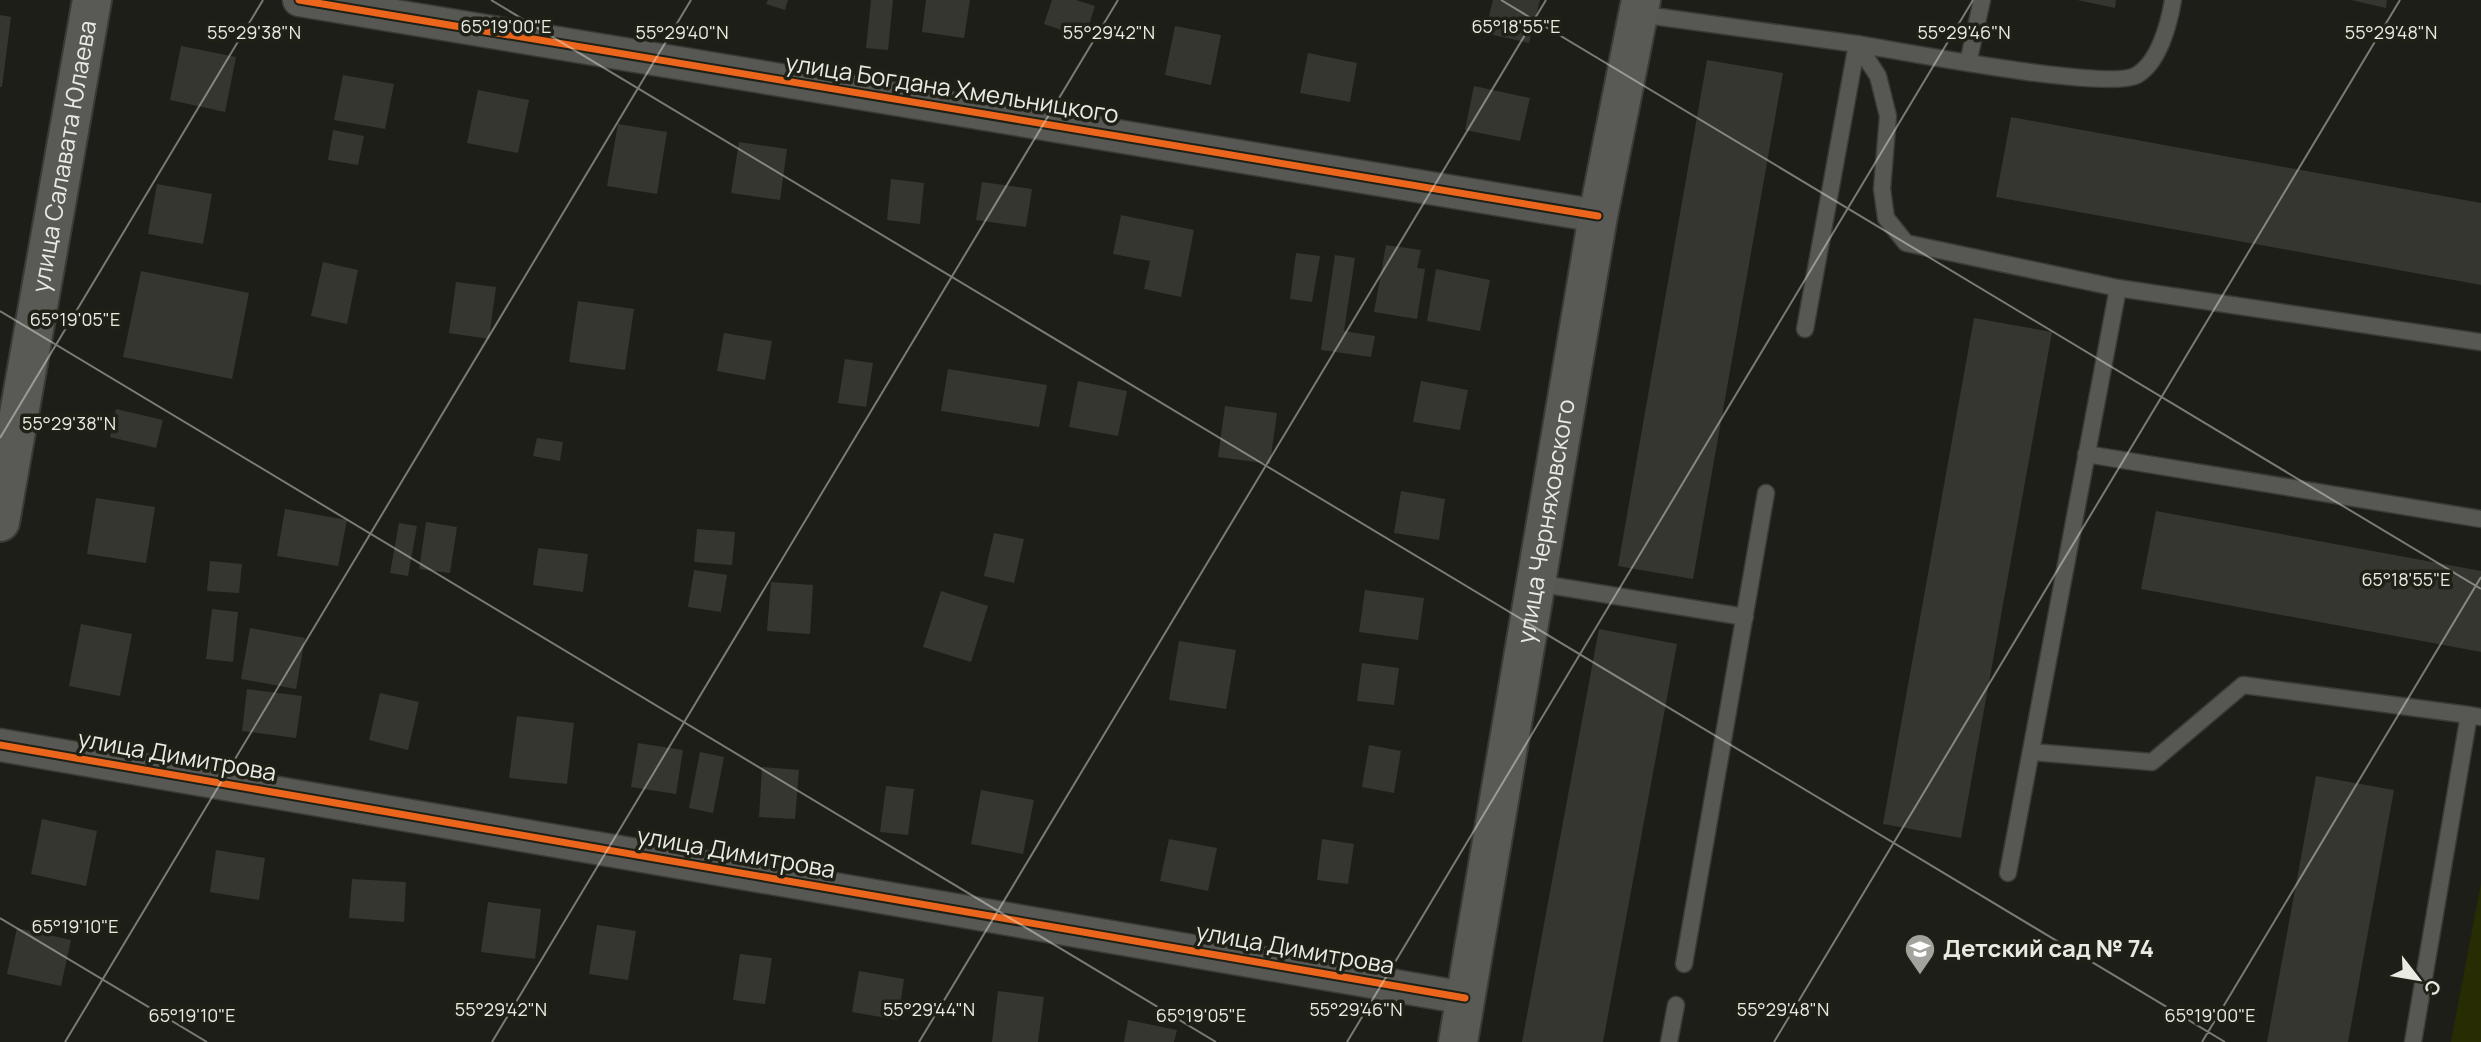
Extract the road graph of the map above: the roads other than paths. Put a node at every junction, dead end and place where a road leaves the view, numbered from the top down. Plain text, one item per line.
1 (92, 0) edge
2 (299, 0) edge
3 (1982, 0) edge
4 (2173, 0) edge
5 (1640, 7) edge
6 (1857, 44) junction
7 (1968, 63) junction
8 (1598, 216) junction
9 (2118, 288) junction
10 (1805, 329) dead end
11 (2481, 342) edge
12 (2086, 454) junction
13 (1766, 493) dead end
14 (2481, 519) edge
15 (0, 522) edge
16 (1536, 583) junction
17 (1745, 617) junction
18 (2475, 716) edge
19 (0, 746) edge
20 (2032, 752) junction
21 (2007, 873) dead end
22 (1684, 964) dead end
23 (1465, 998) junction
24 (1676, 1005) dead end
25 (1458, 1042) edge
26 (1669, 1042) edge
27 (2413, 1042) edge

1 - 15 street, улица Салавата Юлаева
2 - 8 street, улица Богдана Хмельницкого
3 - 7 lane
4 - 7 lane
5 - 6 lane
5 - 8 street, улица Черняховского
6 - 7 lane
6 - 9 lane
6 - 10 lane
8 - 16 street, улица Черняховского
9 - 11 lane
9 - 12 lane
12 - 14 lane
12 - 20 lane
13 - 17 lane
16 - 17 lane
16 - 23 street, улица Черняховского
17 - 22 lane
18 - 20 lane
18 - 27 lane
19 - 23 street, улица Димитрова
20 - 21 lane
23 - 25 street, улица Черняховского
24 - 26 lane

